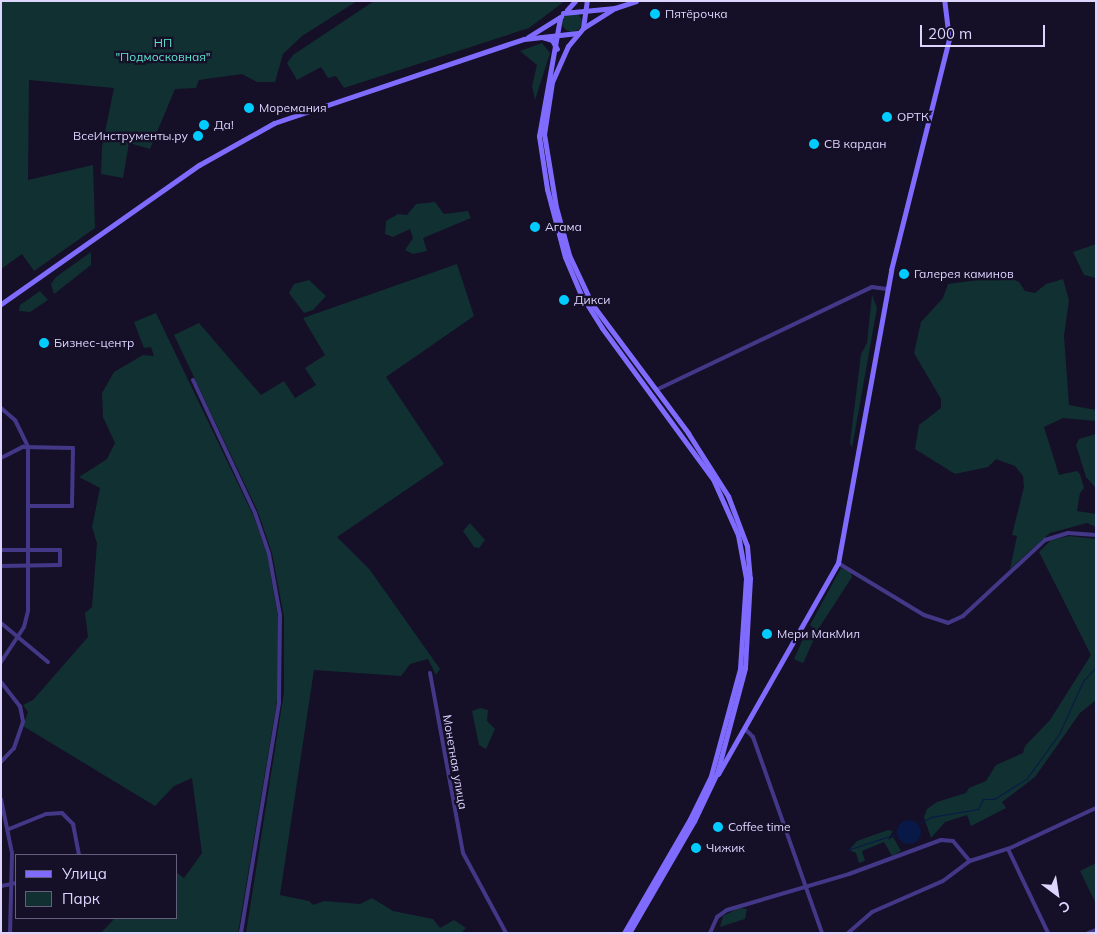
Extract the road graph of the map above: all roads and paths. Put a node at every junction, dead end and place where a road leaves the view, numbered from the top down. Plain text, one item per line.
1 (575, 1) edge
2 (589, 1) edge
3 (636, 1) edge
4 (944, 1) edge
5 (615, 8) junction
6 (577, 10) junction
7 (586, 10) junction
8 (600, 10) junction
9 (562, 15) junction
10 (585, 22) junction
11 (559, 24) junction
12 (581, 31) junction
13 (559, 33) junction
14 (567, 34) junction
15 (536, 37) junction
16 (524, 39) junction
17 (557, 51) junction
18 (887, 289) junction
19 (1, 304) edge
20 (193, 380) dead end
21 (656, 390) junction
22 (1, 408) edge
23 (28, 447) junction
24 (1, 458) edge
25 (28, 506) junction
26 (1096, 535) edge
27 (1, 550) edge
28 (28, 550) junction
29 (838, 563) junction
30 (1, 566) edge
31 (28, 566) junction
32 (1, 623) edge
33 (20, 638) junction
34 (1, 662) edge
35 (48, 662) dead end
36 (430, 674) dead end
37 (1, 682) edge
38 (745, 730) junction
39 (723, 746) junction
40 (734, 748) junction
41 (1, 762) edge
42 (712, 784) junction
43 (1, 799) edge
44 (1096, 808) edge
45 (9, 829) junction
46 (1008, 849) junction
47 (79, 854) edge
48 (970, 861) junction
49 (14, 883) edge
50 (1, 886) edge
51 (804, 886) junction
52 (1096, 930) edge
53 (10, 933) edge
54 (241, 933) edge
55 (506, 933) edge
56 (624, 933) edge
57 (629, 933) edge
58 (710, 933) edge
59 (822, 933) edge
60 (848, 933) edge
61 (1048, 933) edge
62 (1088, 933) edge

1 - 9 main road
2 - 7 main road
2 - 8 main road
3 - 5 main road
4 - 18 main road
5 - 8 main road
5 - 12 main road
6 - 7 main road
6 - 9 main road
6 - 10 main road
7 - 8 main road
7 - 10 main road
9 - 11 main road
9 - 16 main road
10 - 12 main road
11 - 13 main road
11 - 14 main road
12 - 14 main road
12 - 21 main road
13 - 14 main road
13 - 15 main road
13 - 17 main road
15 - 16 main road
15 - 17 main road
16 - 19 main road
17 - 39 main road
18 - 21 street
18 - 29 main road
20 - 54 street
21 - 39 main road
22 - 23 street
23 - 24 street
23 - 25 street
23 - 25 street
25 - 28 street
26 - 29 street
27 - 28 street
28 - 31 street
28 - 31 street
29 - 38 main road
30 - 31 street
31 - 33 street
32 - 33 street
33 - 34 street
33 - 35 street
36 - 55 street, Монетная улица
37 - 41 street
38 - 40 main road
38 - 51 street
39 - 40 main road
39 - 42 main road
39 - 56 main road
40 - 42 main road
42 - 57 main road
43 - 45 street
44 - 46 street
45 - 47 street
45 - 49 street
46 - 48 street
46 - 61 street
48 - 51 street
48 - 60 street
49 - 50 street
49 - 53 street
51 - 58 street
51 - 59 street
52 - 62 street

